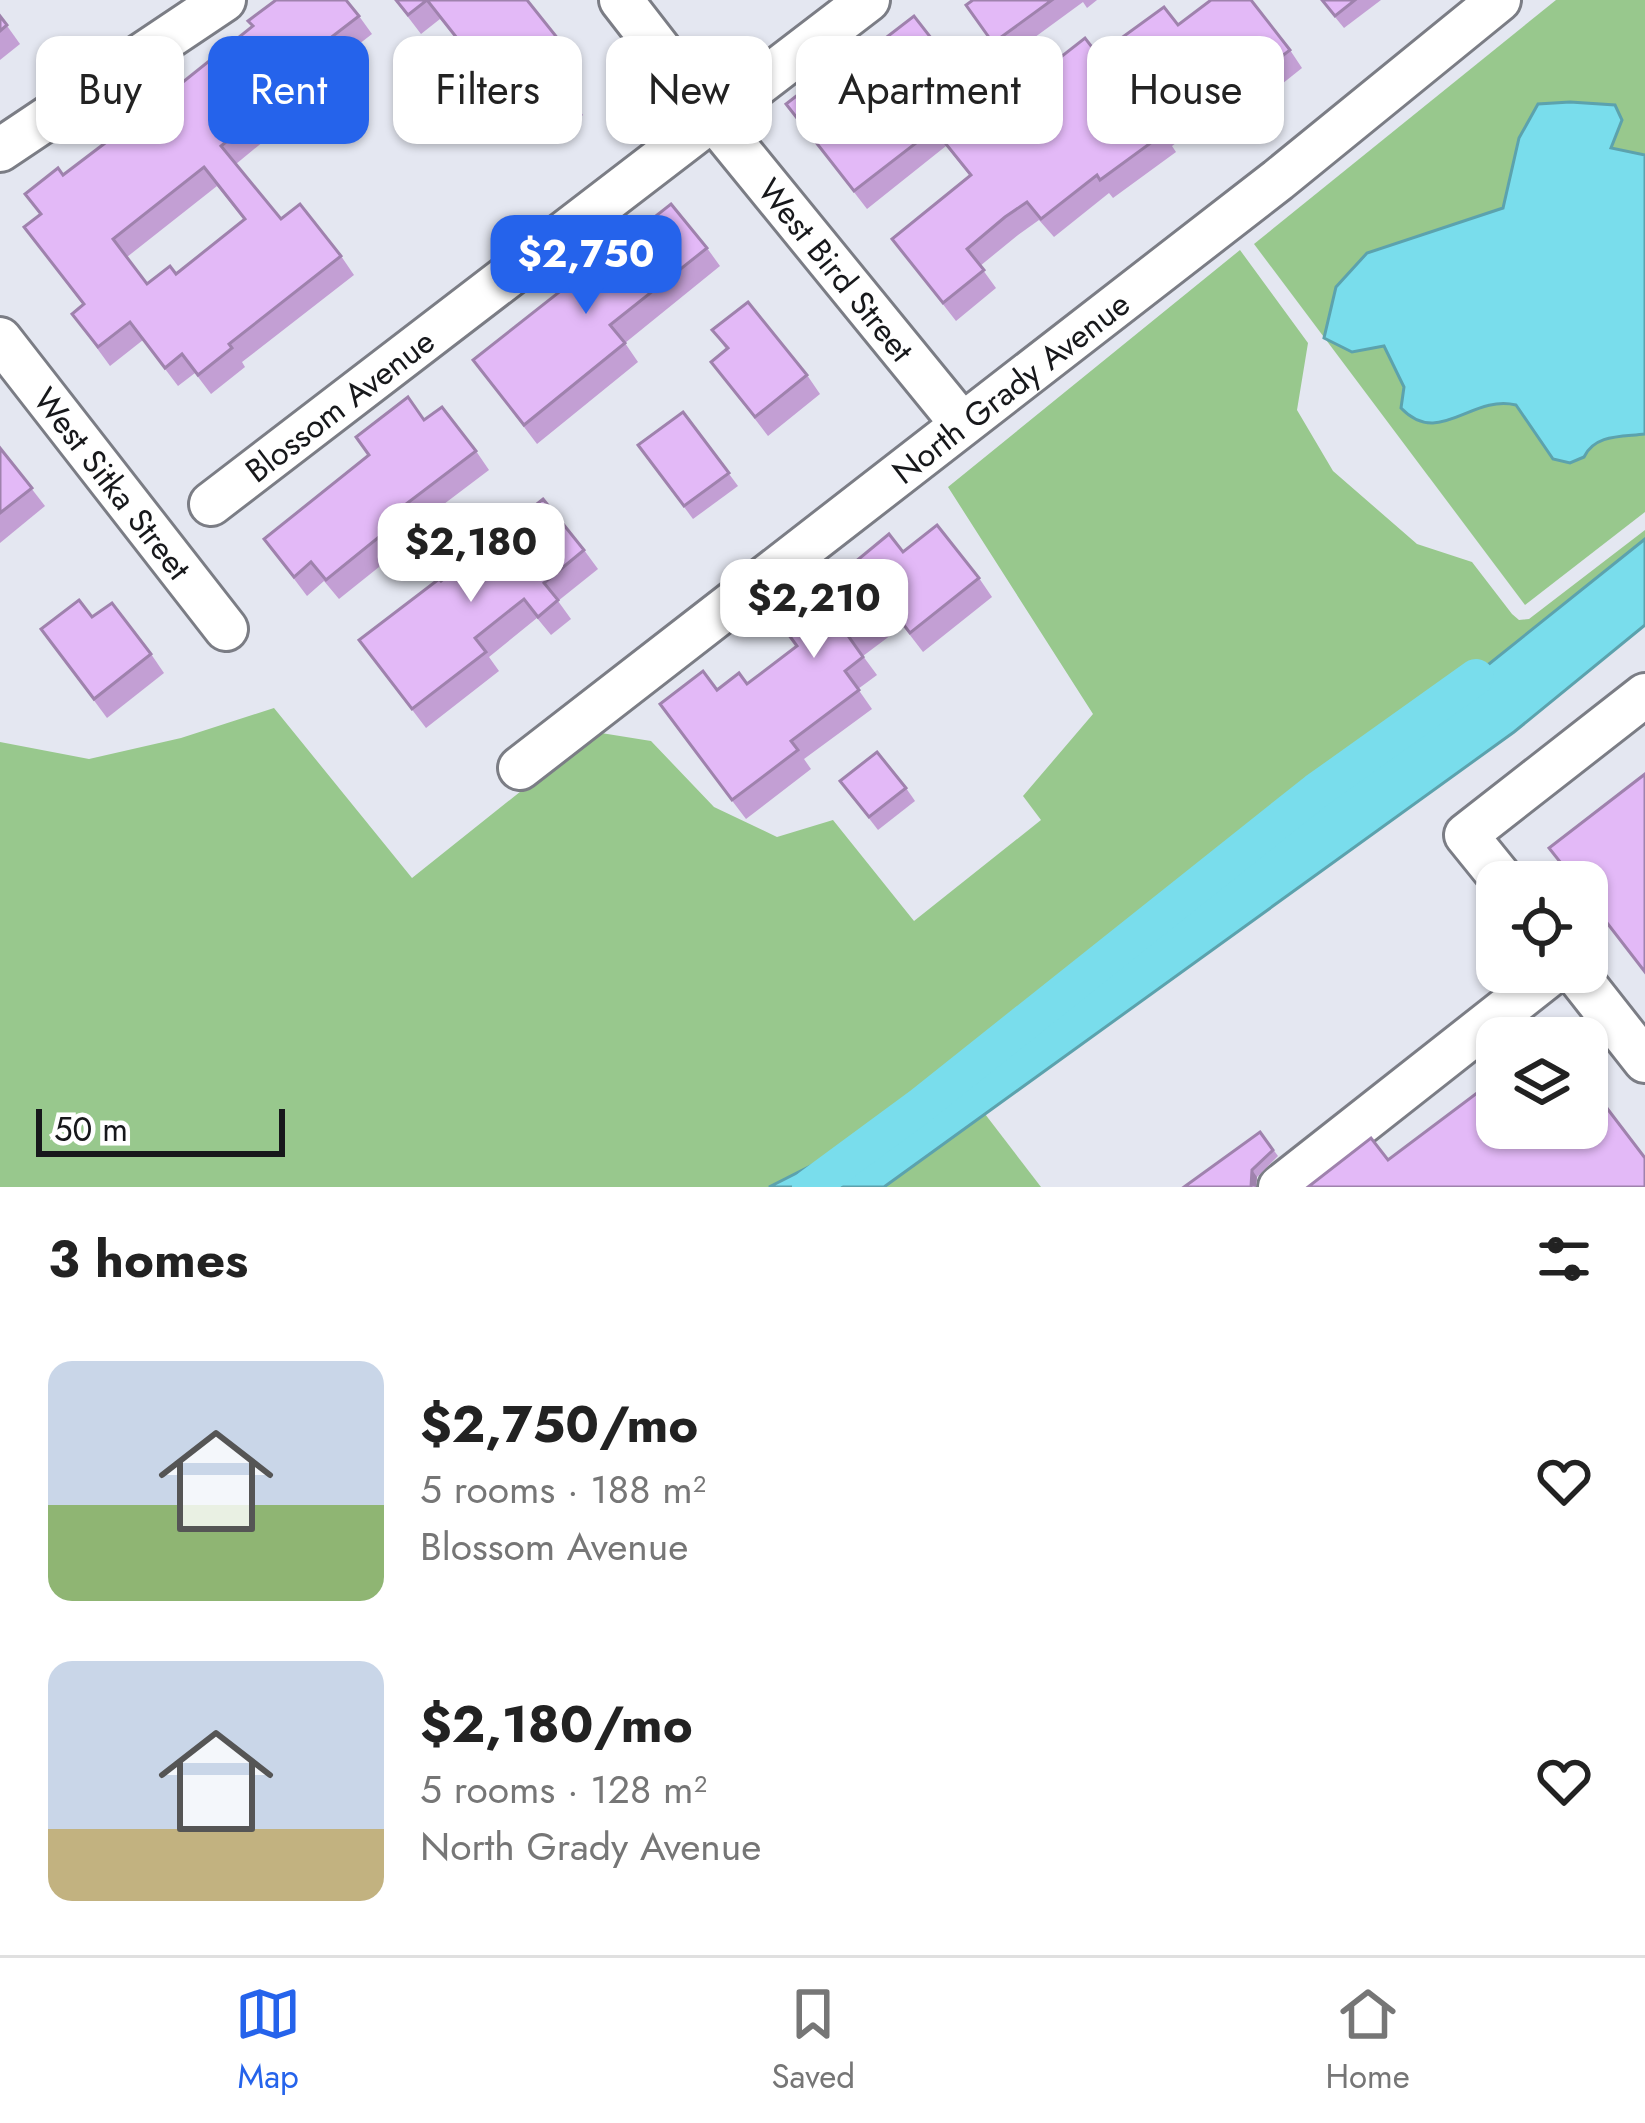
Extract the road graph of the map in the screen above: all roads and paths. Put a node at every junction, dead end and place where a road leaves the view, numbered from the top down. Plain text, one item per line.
1 (224, 0) edge
2 (621, 0) edge
3 (868, 0) edge
4 (1498, 0) edge
5 (649, 36) edge
6 (772, 75) edge
7 (683, 144) edge
8 (734, 144) edge
9 (0, 150) edge
10 (2, 345) edge
11 (962, 424) junction
12 (211, 504) dead end
13 (226, 629) dead end
14 (1645, 695) edge
15 (520, 768) dead end
16 (1487, 861) edge
17 (1526, 993) edge
18 (1592, 993) edge
19 (1645, 1060) edge
20 (1280, 1187) edge

1 - 9 street
2 - 5 street, West Bird Street
3 - 6 street, Blossom Avenue
4 - 11 street, North Grady Avenue
7 - 12 street, Blossom Avenue
8 - 11 street, West Bird Street
10 - 13 street, West Sitka Street
11 - 15 street, North Grady Avenue
14 - 16 street
17 - 20 street
18 - 19 street

